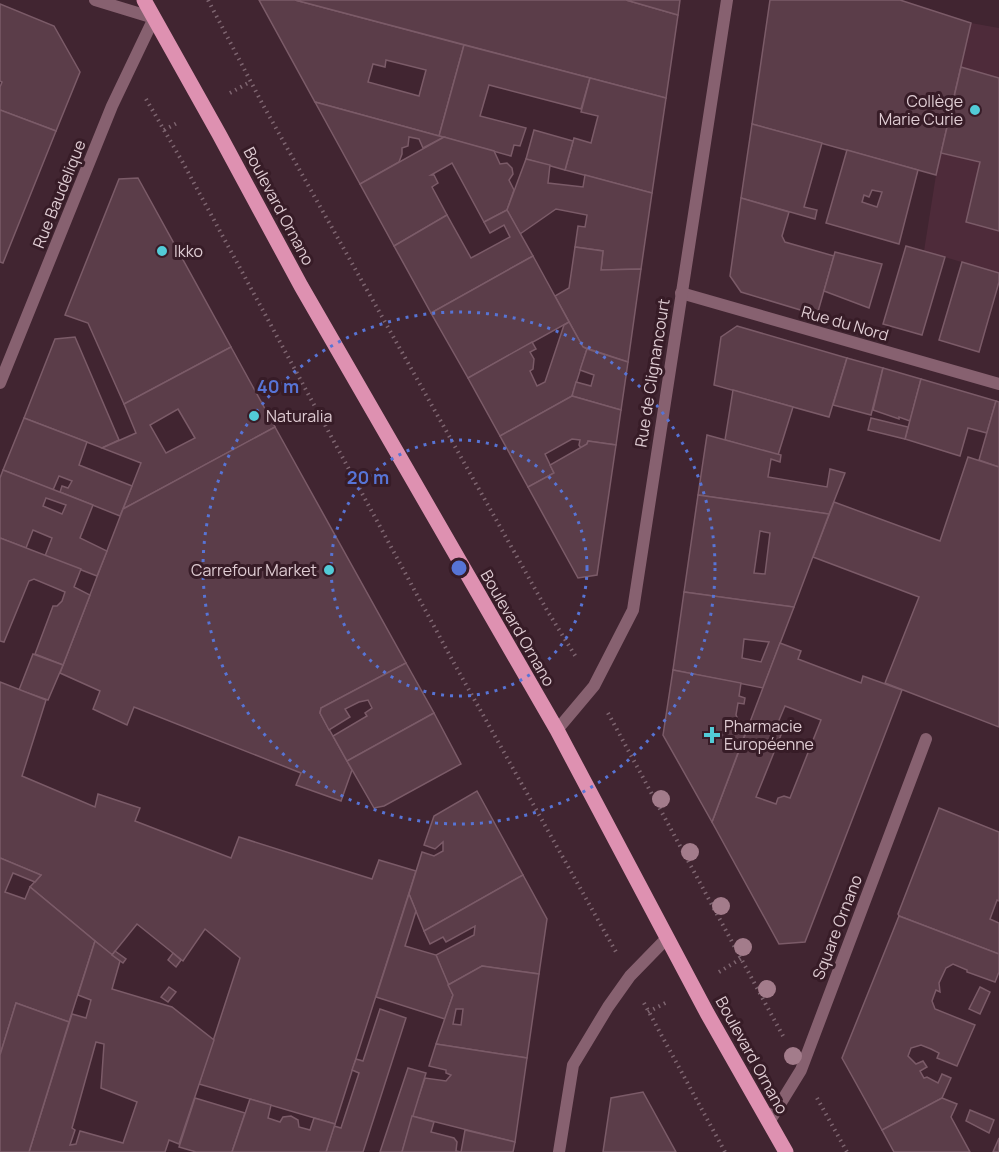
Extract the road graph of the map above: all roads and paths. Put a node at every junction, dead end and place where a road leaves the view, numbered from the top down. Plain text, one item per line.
1 (95, 0) edge
2 (144, 0) edge
3 (208, 0) edge
4 (727, 0) edge
5 (154, 18) junction
6 (130, 70) junction
7 (681, 293) junction
8 (0, 383) edge
9 (999, 384) edge
10 (594, 686) junction
11 (556, 730) junction
12 (926, 739) dead end
13 (667, 938) junction
14 (630, 976) junction
15 (801, 1070) junction
16 (769, 1122) junction
17 (559, 1152) edge
18 (725, 1152) edge
19 (786, 1152) edge
20 (848, 1152) edge

1 - 5 street
2 - 5 main road, Boulevard Ornano
3 - 10 path, Boulevard Ornano
4 - 7 street, Rue de Clignancourt
5 - 6 street, Rue Baudelique
5 - 11 main road, Boulevard Ornano
6 - 8 street, Rue Baudelique
6 - 14 path
7 - 9 street, Rue du Nord
7 - 10 street, Rue de Clignancourt
10 - 11 street, Rue de Clignancourt
10 - 15 path, Boulevard Ornano
11 - 13 main road, Boulevard Ornano
12 - 15 street, Square Ornano
13 - 14 street
13 - 16 main road, Boulevard Ornano
14 - 17 street
14 - 18 path
15 - 16 street, Square Ornano
15 - 20 path, Boulevard Ornano
16 - 19 main road, Boulevard Ornano

